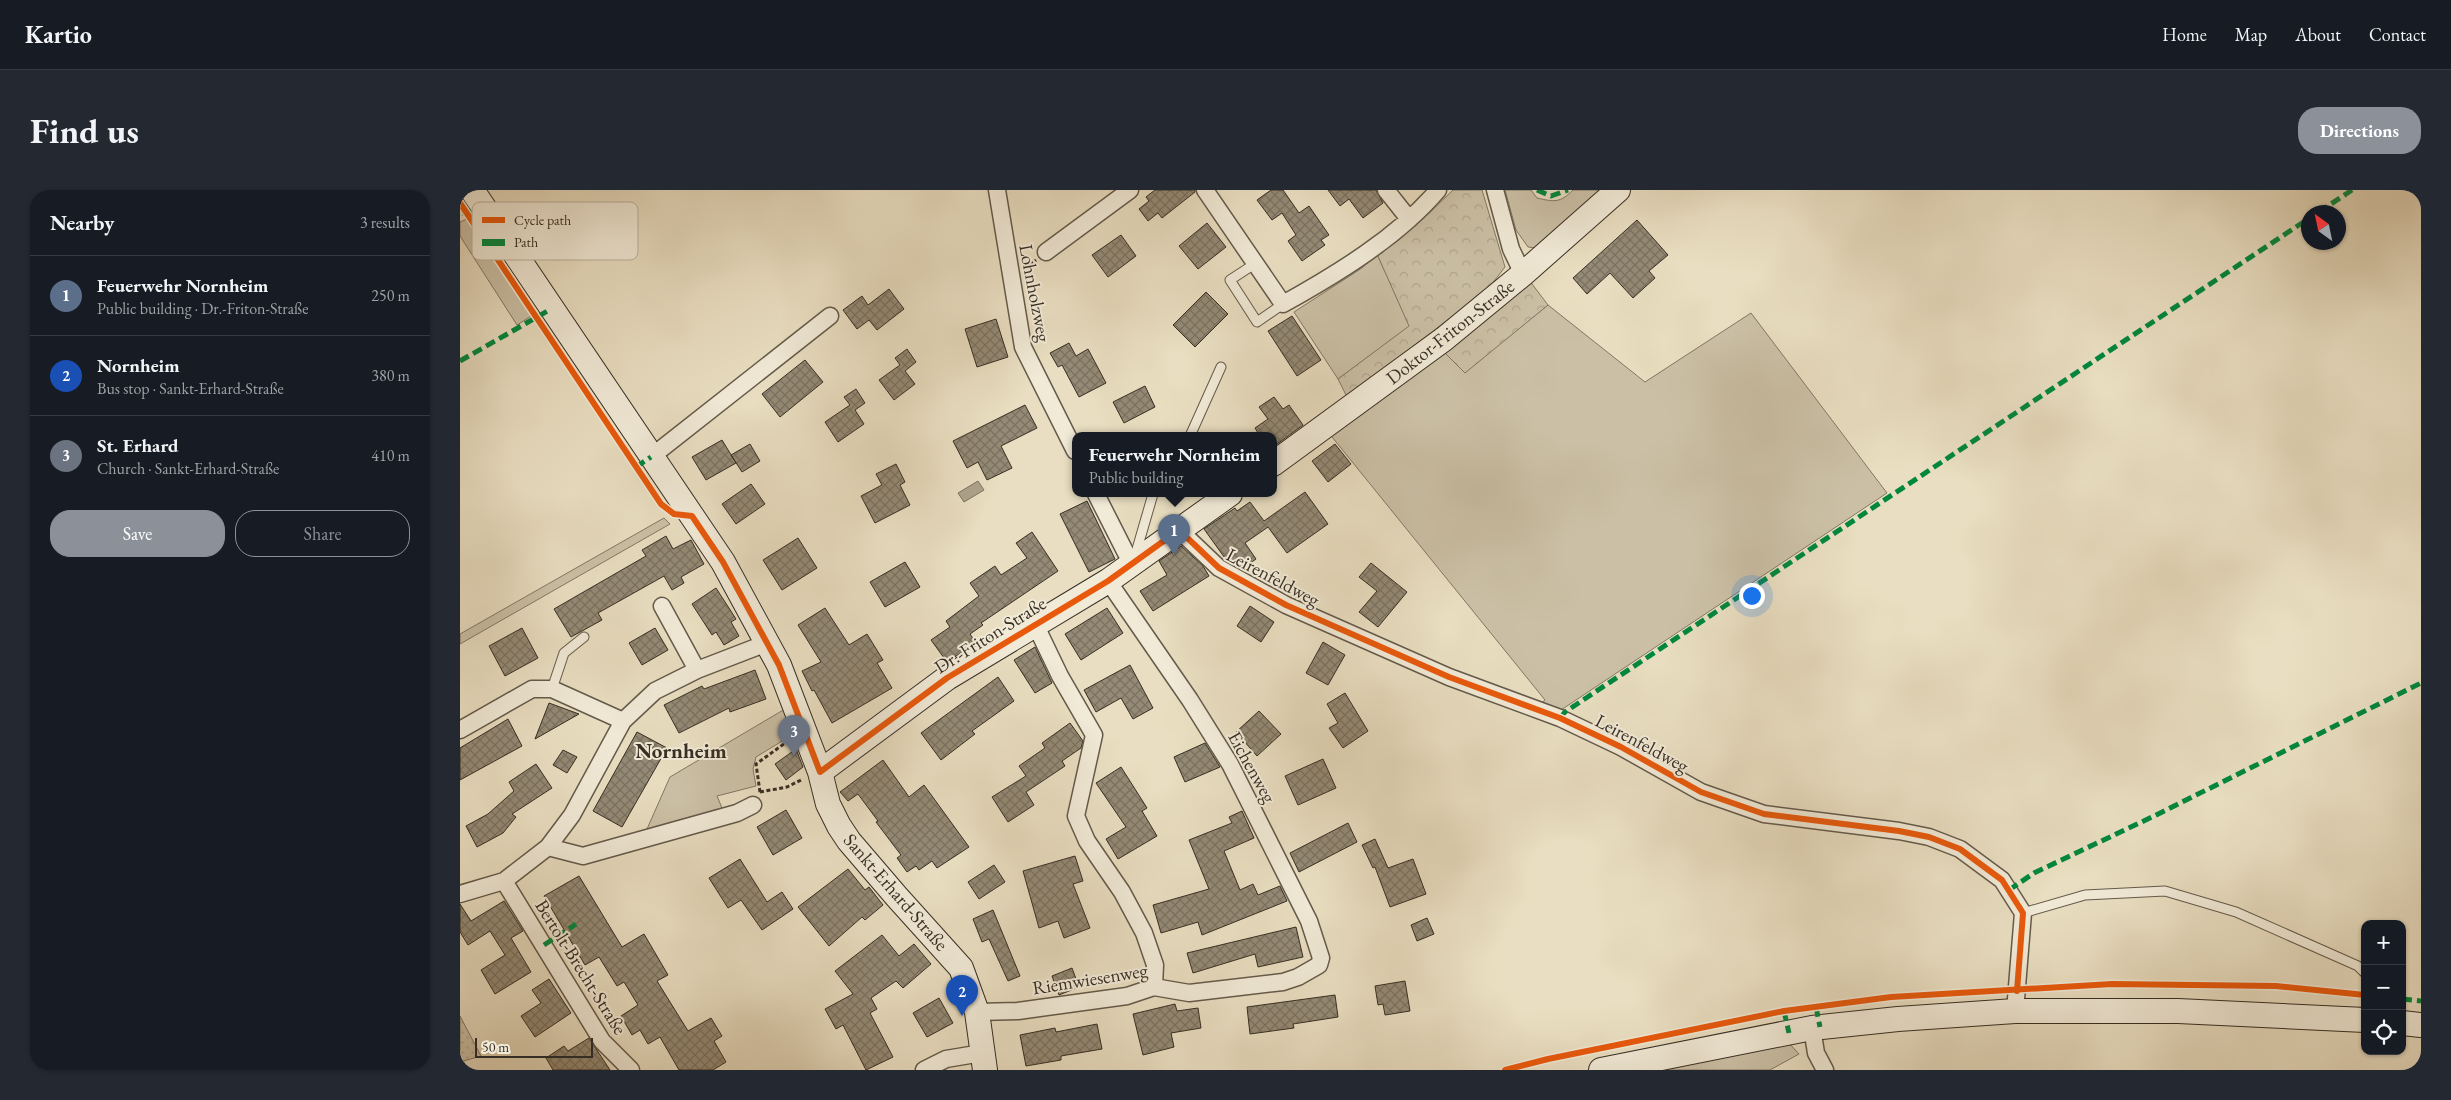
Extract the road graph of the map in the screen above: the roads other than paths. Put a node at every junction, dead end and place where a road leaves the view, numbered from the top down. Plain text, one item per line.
1 (472, 190) edge
2 (997, 190) edge
3 (1130, 190) edge
4 (1206, 190) edge
5 (1386, 190) edge
6 (1438, 190) edge
7 (1494, 190) edge
8 (1618, 190) edge
9 (480, 202) edge
10 (1409, 219) junction
11 (1046, 252) road end
12 (519, 260) edge
13 (1256, 263) junction
14 (1523, 274) junction
15 (1283, 304) junction
16 (830, 316) dead end
17 (1221, 367) dead end
18 (1192, 432) edge
19 (1072, 445) edge
20 (651, 456) junction
21 (1277, 461) edge
22 (1098, 497) edge
23 (1152, 497) edge
24 (1226, 497) edge
25 (1179, 530) junction
26 (1132, 565) junction
27 (1108, 581) junction
28 (662, 606) dead end
29 (1035, 624) junction
30 (584, 637) dead end
31 (767, 643) junction
32 (697, 670) junction
33 (552, 688) junction
34 (623, 721) junction
35 (460, 730) edge
36 (820, 772) junction
37 (756, 799) road end
38 (548, 847) junction
39 (504, 881) junction
40 (460, 894) edge
41 (2023, 913) junction
42 (2361, 969) edge
43 (1298, 977) joint
44 (1154, 987) junction
45 (2015, 1011) junction
46 (977, 1012) junction
47 (2361, 1020) edge
48 (2406, 1023) edge
49 (2421, 1025) edge
50 (1812, 1028) junction
51 (983, 1061) edge
52 (631, 1070) edge
53 (924, 1070) edge
54 (1600, 1070) edge
55 (1825, 1070) edge

1 - 9 street, Sankt-Erhard-Straße
2 - 19 street, Lohnholzweg
3 - 11 street
4 - 13 street
5 - 10 street
6 - 10 street
7 - 14 street
8 - 14 street, Doktor-Friton-Straße
10 - 15 street
12 - 20 street, Sankt-Erhard-Straße
13 - 15 street
13 - 15 lane
14 - 21 street, Doktor-Friton-Straße
16 - 20 street
17 - 18 lane
20 - 31 street, Sankt-Erhard-Straße
22 - 26 street
23 - 26 lane
24 - 25 street
25 - 26 street, Dr.-Friton-Straße
25 - 41 street, Leirenfeldweg
26 - 27 street, Dr.-Friton-Straße
27 - 29 street, Dr.-Friton-Straße
27 - 43 street, Eichenweg
28 - 32 street
29 - 36 street, Dr.-Friton-Straße
29 - 44 street
30 - 33 lane
31 - 32 street
31 - 36 street, Sankt-Erhard-Straße
32 - 34 street
33 - 34 street
33 - 35 street
34 - 38 street
36 - 46 street, Sankt-Erhard-Straße
37 - 38 street
38 - 39 street
39 - 40 street
39 - 52 street, Bertolt-Brecht-Straße
41 - 42 lane
41 - 45 street
43 - 44 street, Riemwiesenweg
44 - 46 street, Riemwiesenweg
45 - 47 street
45 - 50 street
46 - 51 street, Sankt-Erhard-Straße
48 - 49 street
50 - 54 street
50 - 55 street
51 - 53 street

